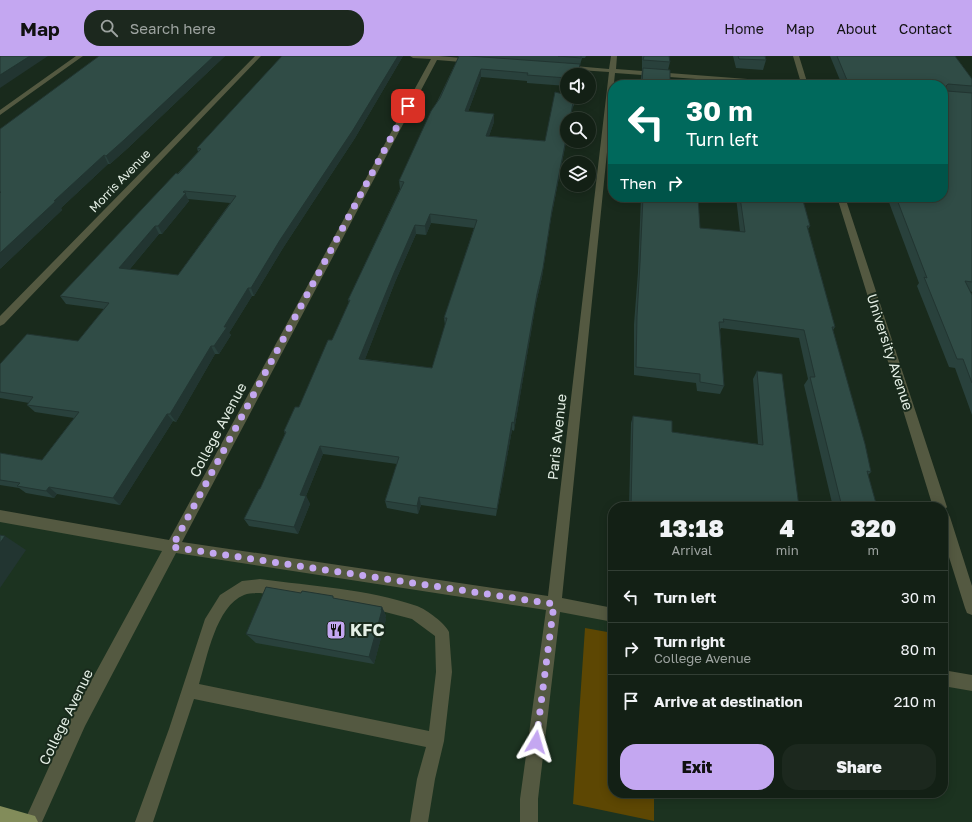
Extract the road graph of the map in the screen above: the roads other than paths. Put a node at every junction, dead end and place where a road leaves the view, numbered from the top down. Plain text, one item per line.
1 (80, 56) edge
2 (258, 56) edge
3 (413, 56) edge
4 (614, 56) edge
5 (796, 56) edge
6 (435, 57) edge
7 (480, 61) edge
8 (559, 67) edge
9 (612, 71) junction
10 (611, 80) edge
11 (735, 80) edge
12 (803, 80) edge
13 (608, 108) edge
14 (0, 113) edge
15 (843, 202) edge
16 (0, 322) edge
17 (938, 502) edge
18 (0, 516) edge
19 (948, 533) edge
20 (172, 547) junction
21 (554, 604) junction
22 (972, 608) edge
23 (608, 614) edge
24 (948, 679) edge
25 (972, 683) edge
26 (189, 690) junction
27 (436, 741) junction
28 (0, 815) edge
29 (29, 822) edge
30 (33, 822) edge
31 (144, 822) edge
32 (419, 822) edge
33 (529, 822) edge

1 - 14 street
2 - 16 street, Morris Avenue
3 - 6 street
4 - 9 street, Paris Avenue
5 - 12 street
6 - 7 street
6 - 20 street, College Avenue
8 - 9 street
9 - 10 street, Paris Avenue
9 - 11 street
13 - 21 street, Paris Avenue
15 - 17 street, University Avenue
18 - 20 street
19 - 22 street
20 - 21 street
20 - 30 street, College Avenue
21 - 23 street
21 - 33 street, Paris Avenue
24 - 25 street
26 - 27 street
26 - 27 street
26 - 31 street
27 - 32 street
28 - 29 main road

